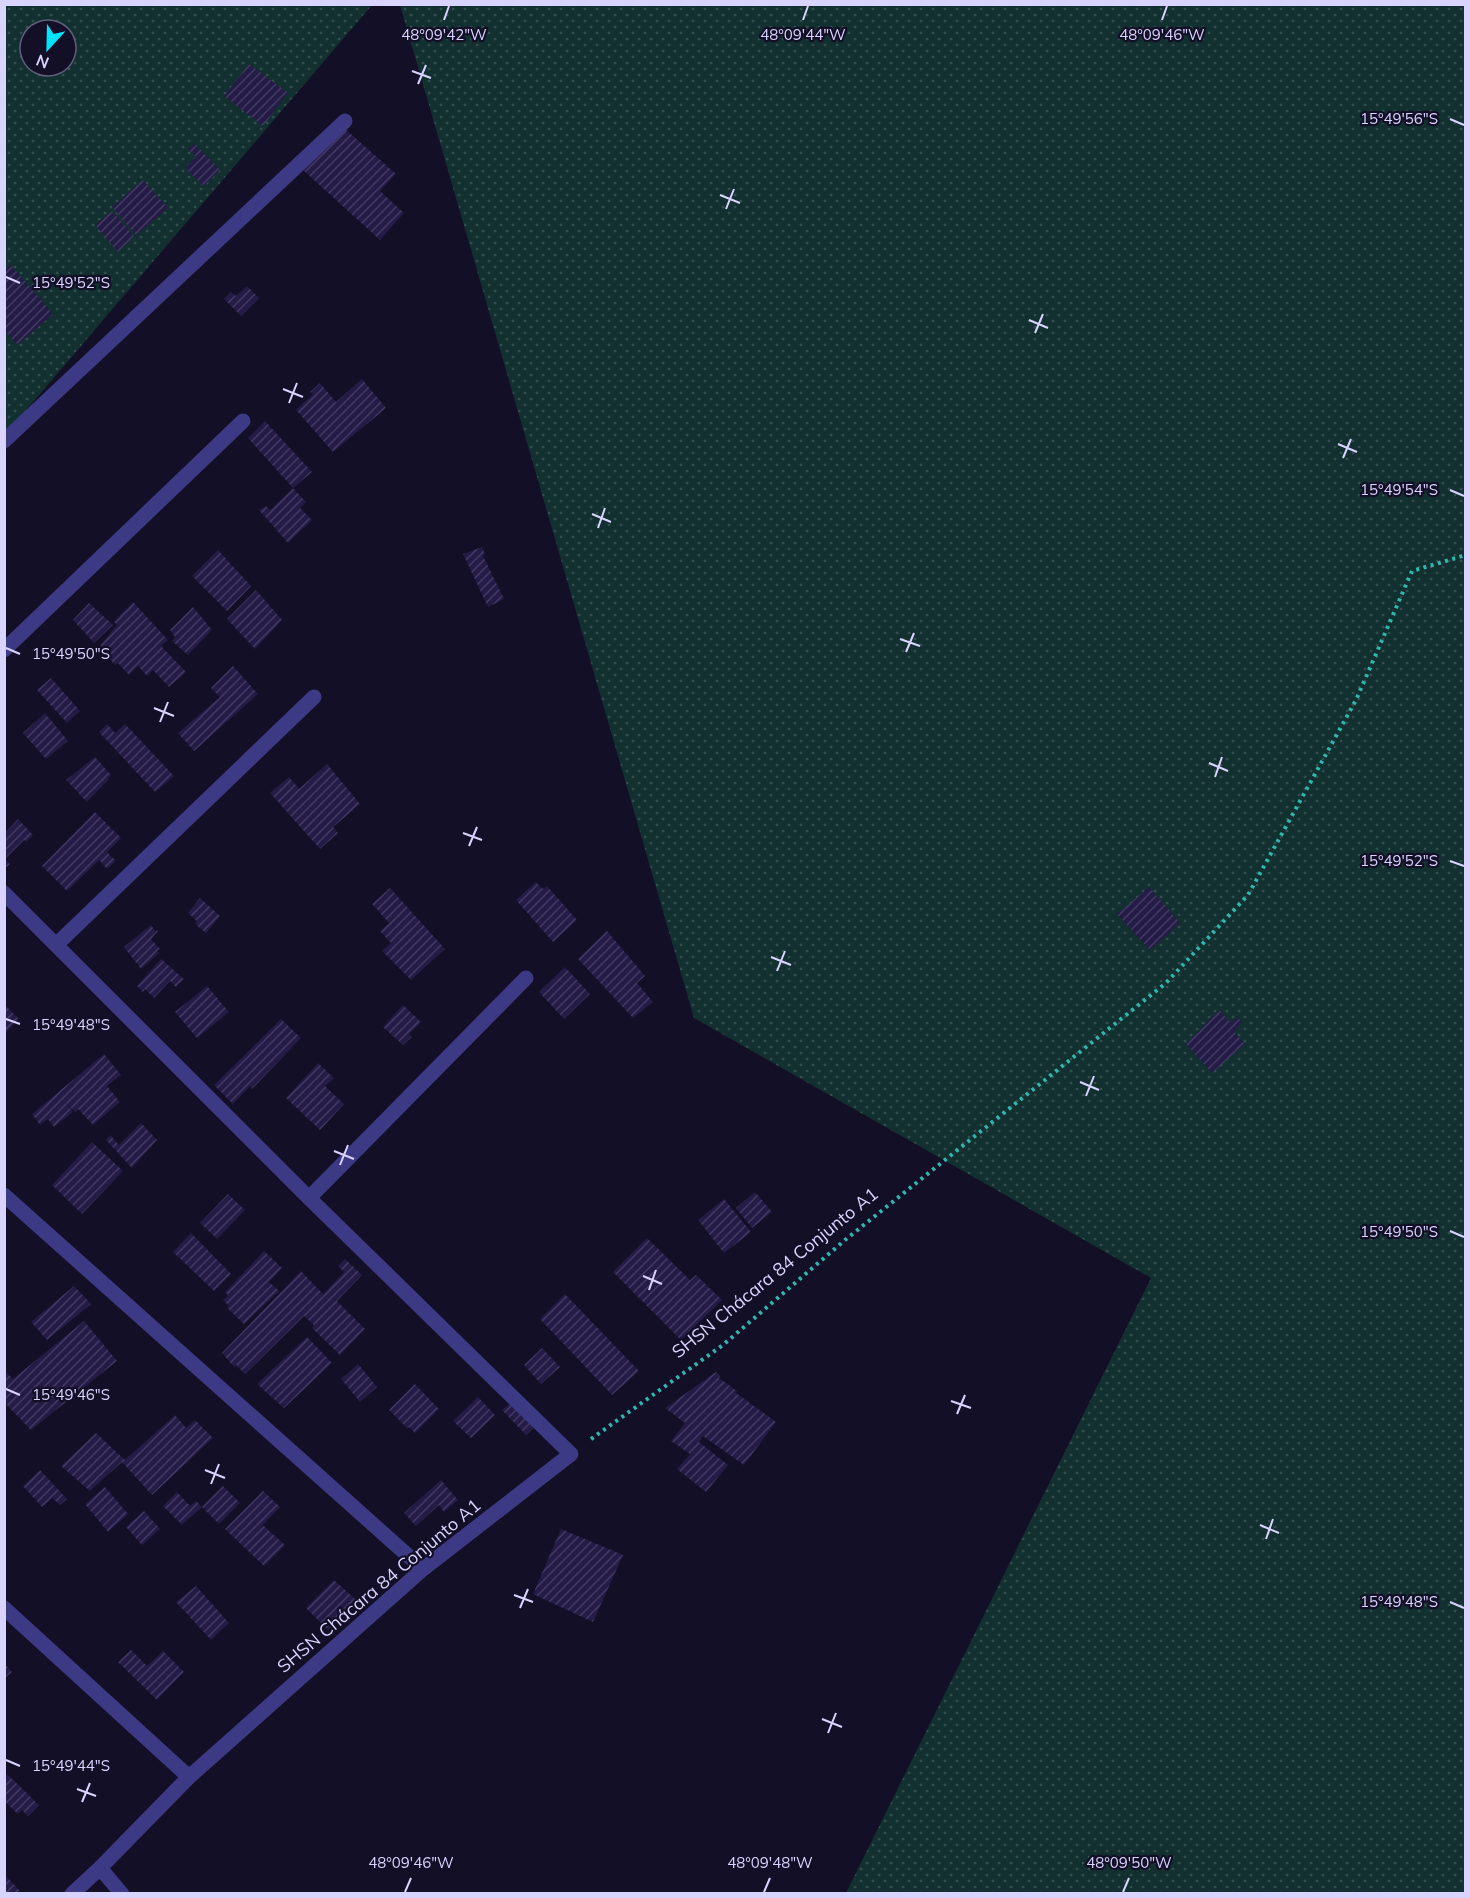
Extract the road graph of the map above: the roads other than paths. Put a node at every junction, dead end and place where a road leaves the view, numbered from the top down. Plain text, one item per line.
1 (345, 122) dead end
2 (243, 421) dead end
3 (4, 441) edge
4 (4, 650) edge
5 (314, 698) dead end
6 (4, 893) edge
7 (56, 945) junction
8 (526, 978) dead end
9 (4, 1195) edge
10 (309, 1198) junction
11 (423, 1569) junction
12 (4, 1608) edge
13 (189, 1777) junction
14 (100, 1868) junction
15 (72, 1893) edge
16 (122, 1893) edge

1 - 3 street
2 - 4 street
5 - 7 street
6 - 7 street
7 - 10 street
8 - 10 street
9 - 11 street
10 - 11 street, SHSN Chácara 84 Conjunto A1
11 - 13 street, SHSN Chácara 84 Conjunto A1
12 - 13 street
13 - 14 street, SHSN Chácara 84 Conjunto A1
14 - 15 street, SHSN Chácara 84 Conjunto A1
14 - 16 street

